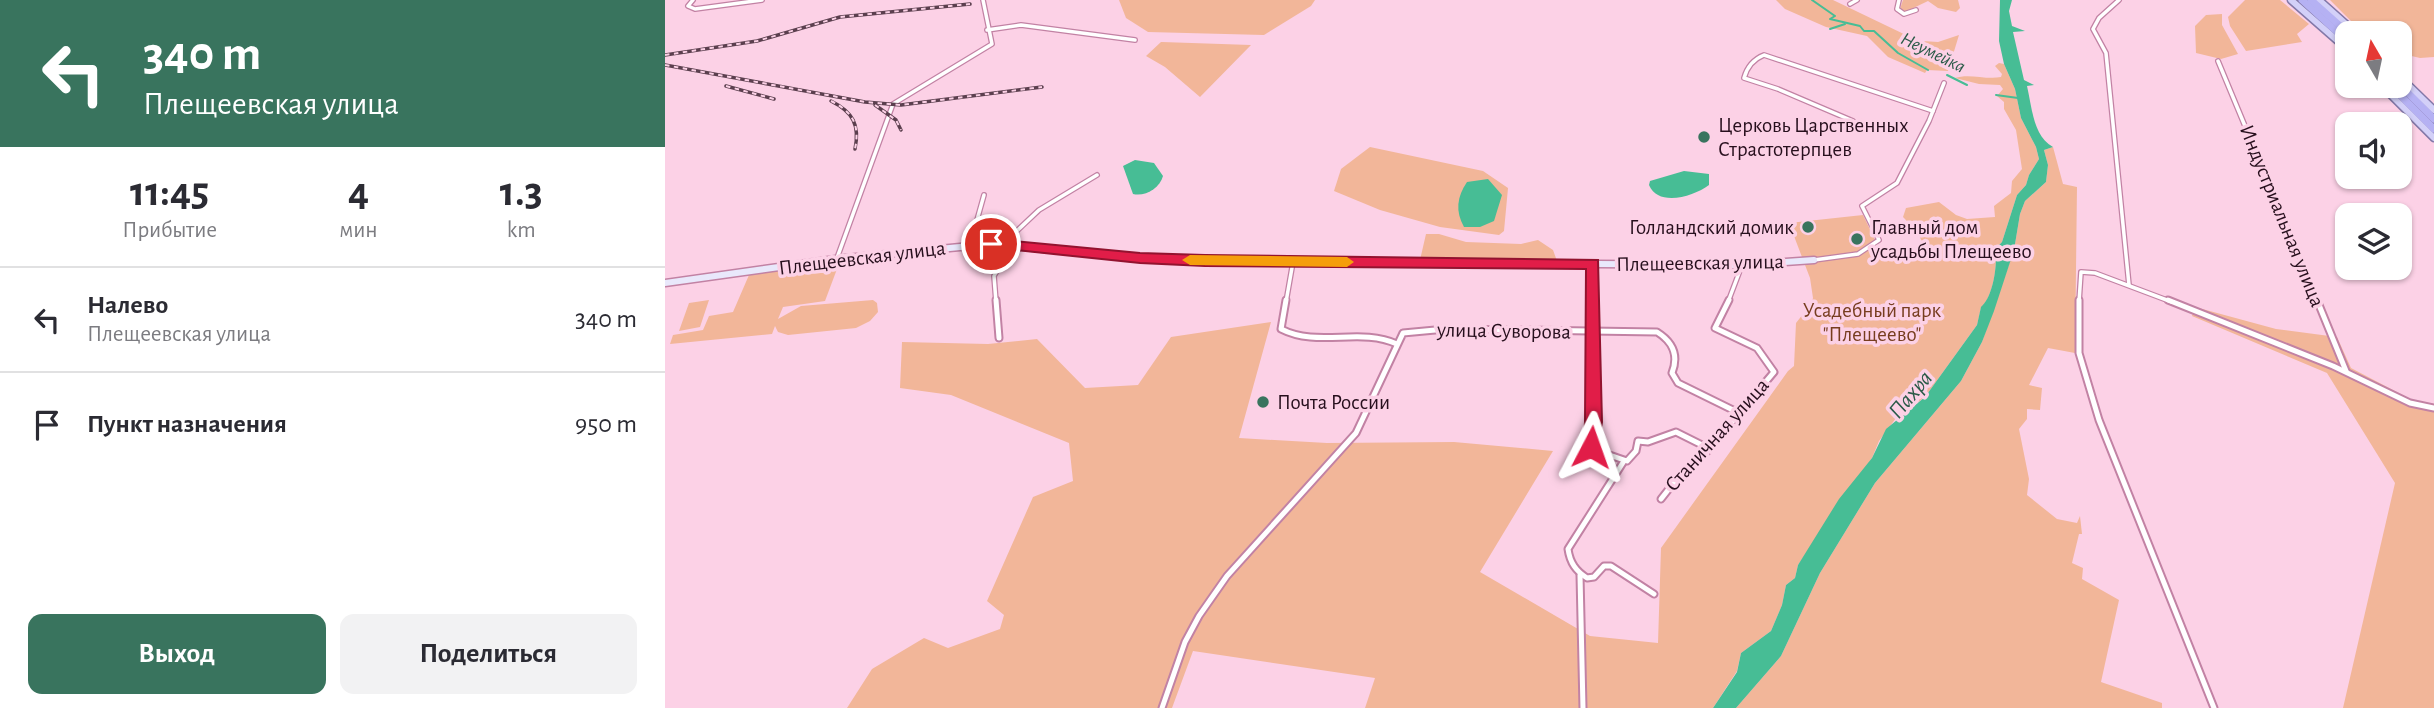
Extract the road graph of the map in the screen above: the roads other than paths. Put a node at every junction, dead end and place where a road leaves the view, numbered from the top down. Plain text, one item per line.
1 (692, 0) edge
2 (762, 0) edge
3 (983, 0) edge
4 (1857, 0) edge
5 (1899, 0) edge
6 (2119, 0) edge
7 (2291, 0) edge
8 (2302, 0) edge
9 (2311, 0) edge
10 (2319, 0) edge
11 (1850, 4) dead end
12 (1916, 10) dead end
13 (2335, 21) edge
14 (2343, 21) edge
15 (987, 30) junction
16 (2335, 30) edge
17 (2335, 39) edge
18 (1135, 40) dead end
19 (2218, 61) dead end
20 (1944, 83) dead end
21 (2412, 88) edge
22 (2412, 97) edge
23 (2394, 98) edge
24 (2403, 98) edge
25 (2434, 109) edge
26 (1933, 111) junction
27 (2434, 119) edge
28 (1853, 121) dead end
29 (2434, 129) edge
30 (2434, 138) edge
31 (1097, 175) dead end
32 (984, 195) dead end
33 (970, 245) junction
34 (1008, 245) junction
35 (837, 259) junction
36 (1814, 260) joint
37 (1293, 262) junction
38 (1593, 264) junction
39 (1742, 265) junction
40 (665, 283) edge
41 (2129, 285) junction
42 (1593, 332) junction
43 (999, 338) dead end
44 (1397, 344) junction
45 (2346, 372) junction
46 (2434, 408) edge
47 (1737, 412) junction
48 (1710, 449) junction
49 (1624, 461) junction
50 (1661, 499) dead end
51 (1580, 574) junction
52 (1654, 594) dead end
53 (1162, 708) edge
54 (1583, 708) edge
55 (2214, 708) edge

1 - 2 street
3 - 15 street
4 - 11 street
5 - 12 street
6 - 41 street
7 - 17 main road
8 - 16 highway
9 - 13 highway
10 - 14 main road
15 - 18 street
15 - 35 street
19 - 45 street, Индустриальная улица
20 - 26 street
21 - 25 main road
22 - 27 highway
23 - 30 main road
24 - 29 highway
26 - 28 street
26 - 36 street
31 - 34 street
32 - 33 street
33 - 34 street, Плещеевская улица
33 - 35 street, Плещеевская улица
34 - 37 street, Плещеевская улица
34 - 43 street
35 - 40 street, Плещеевская улица
36 - 39 street, Плещеевская улица
37 - 38 street, Плещеевская улица
37 - 44 street
38 - 39 street, Плещеевская улица
38 - 42 street
39 - 47 street, Станичная улица
41 - 45 street
41 - 55 street
42 - 44 street, улица Суворова
42 - 47 street, улица Суворова
42 - 49 street
44 - 53 street
45 - 46 street
47 - 48 street, Станичная улица
48 - 49 street
48 - 50 street, Станичная улица
49 - 51 street
51 - 52 street
51 - 54 street

